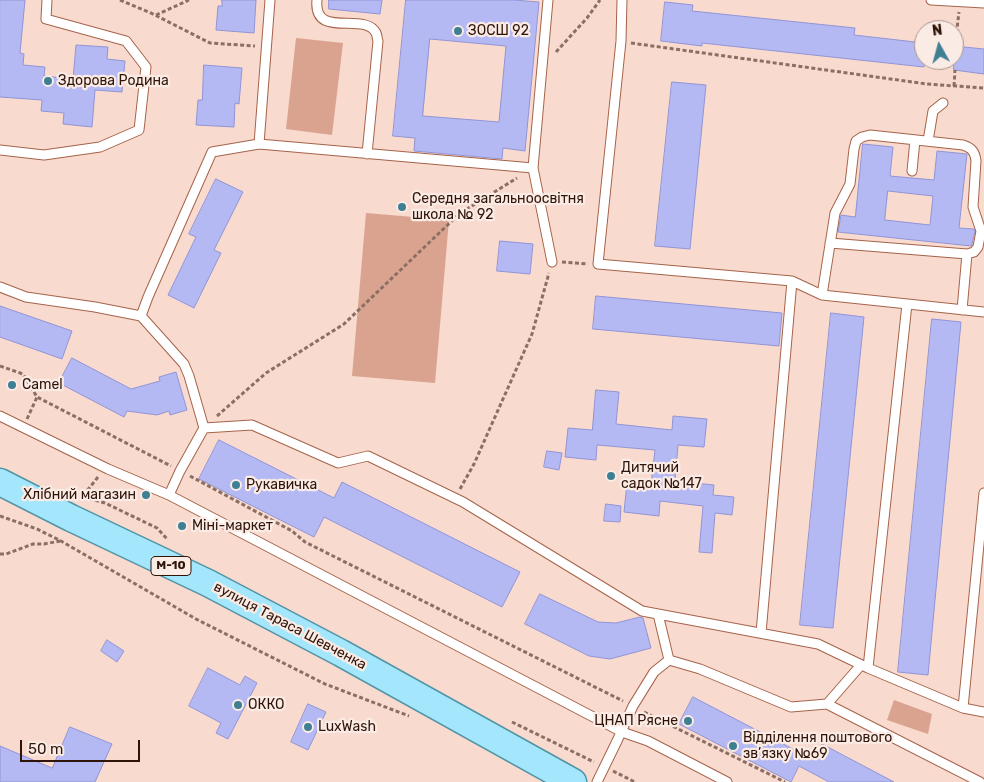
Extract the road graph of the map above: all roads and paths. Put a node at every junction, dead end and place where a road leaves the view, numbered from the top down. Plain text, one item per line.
1 (47, 0) edge
2 (120, 0) edge
3 (189, 0) edge
4 (270, 0) edge
5 (316, 0) edge
6 (548, 0) edge
7 (600, 0) edge
8 (622, 0) edge
9 (931, 0) edge
10 (960, 2) junction
11 (982, 2) edge
12 (155, 16) junction
13 (958, 20) edge
14 (621, 41) junction
15 (266, 47) junction
16 (542, 68) junction
17 (955, 70) dead end
18 (954, 86) junction
19 (984, 88) edge
20 (943, 103) dead end
21 (915, 140) junction
22 (928, 142) junction
23 (259, 144) junction
24 (0, 150) edge
25 (367, 154) junction
26 (533, 168) junction
27 (912, 171) dead end
28 (830, 243) junction
29 (967, 254) junction
30 (552, 262) junction
31 (598, 264) junction
32 (792, 281) junction
33 (0, 287) edge
34 (822, 295) junction
35 (907, 304) junction
36 (962, 310) junction
37 (984, 312) edge
38 (141, 316) junction
39 (0, 366) edge
40 (0, 416) edge
41 (204, 428) junction
42 (108, 469) junction
43 (180, 471) junction
44 (0, 482) edge
45 (984, 493) edge
46 (169, 495) junction
47 (82, 497) dead end
48 (455, 498) junction
49 (0, 516) edge
50 (61, 541) junction
51 (0, 554) edge
52 (658, 614) junction
53 (761, 633) junction
54 (669, 660) junction
55 (865, 667) junction
56 (624, 702) dead end
57 (827, 704) junction
58 (962, 708) junction
59 (644, 712) dead end
60 (984, 712) edge
61 (410, 717) dead end
62 (622, 732) junction
63 (573, 782) edge
64 (597, 782) edge
65 (727, 782) edge
66 (785, 782) edge
67 (980, 782) edge

1 - 24 lane
2 - 12 path
3 - 12 path
4 - 15 lane
5 - 25 lane
6 - 16 lane
7 - 16 path
8 - 14 lane
9 - 10 lane
10 - 11 lane
10 - 13 path
12 - 15 path
14 - 18 path
14 - 31 lane
15 - 23 lane
16 - 26 lane
17 - 18 path
18 - 19 path
20 - 22 lane
21 - 22 lane
21 - 27 lane
21 - 28 lane
22 - 29 lane
23 - 25 lane
23 - 38 lane
25 - 26 lane
26 - 30 lane
26 - 41 path
28 - 29 lane
28 - 34 lane
29 - 36 lane
30 - 31 path
30 - 48 path
31 - 32 lane
32 - 34 lane
32 - 53 lane
33 - 38 lane
34 - 35 lane
35 - 36 lane
35 - 55 lane
36 - 37 lane
38 - 41 lane
39 - 43 path
40 - 42 lane
41 - 43 lane
41 - 48 lane
42 - 46 lane
42 - 47 path
43 - 46 lane
43 - 56 path
44 - 63 main road, вулиця Тараса Шевченка / М-10
45 - 58 lane
46 - 62 lane
48 - 52 lane
49 - 50 path
50 - 51 path
50 - 61 path
52 - 53 lane
52 - 54 lane
53 - 55 lane
54 - 57 lane
54 - 62 lane
55 - 57 lane
55 - 58 lane
57 - 67 lane
58 - 60 lane
59 - 66 path
62 - 64 lane
62 - 65 lane

